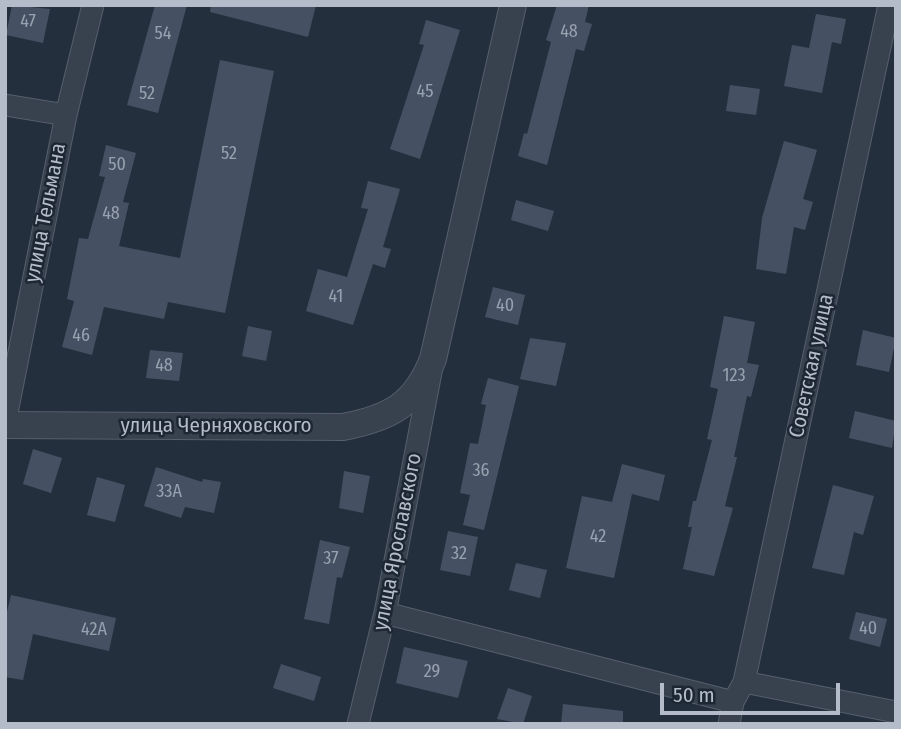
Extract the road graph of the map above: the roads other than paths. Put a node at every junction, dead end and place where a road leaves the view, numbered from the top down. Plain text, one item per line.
1 (93, 5) edge
2 (513, 5) edge
3 (889, 5) edge
4 (5, 105) edge
5 (66, 115) junction
6 (433, 359) junction
7 (417, 392) joint
8 (5, 424) edge
9 (385, 612) junction
10 (744, 682) junction
11 (733, 702) junction
12 (896, 712) edge
13 (358, 724) edge
14 (729, 724) edge

1 - 5 street, улица Тельмана
2 - 6 street, улица Ярославского
3 - 10 street, Советская улица
4 - 5 street
5 - 8 street, улица Тельмана
6 - 7 street, улица Ярославского
6 - 9 street, улица Ярославского
7 - 8 street, улица Черняховского
9 - 11 street
9 - 13 street, улица Ярославского
10 - 11 street, Советская улица
10 - 12 street
11 - 14 street, Советская улица

